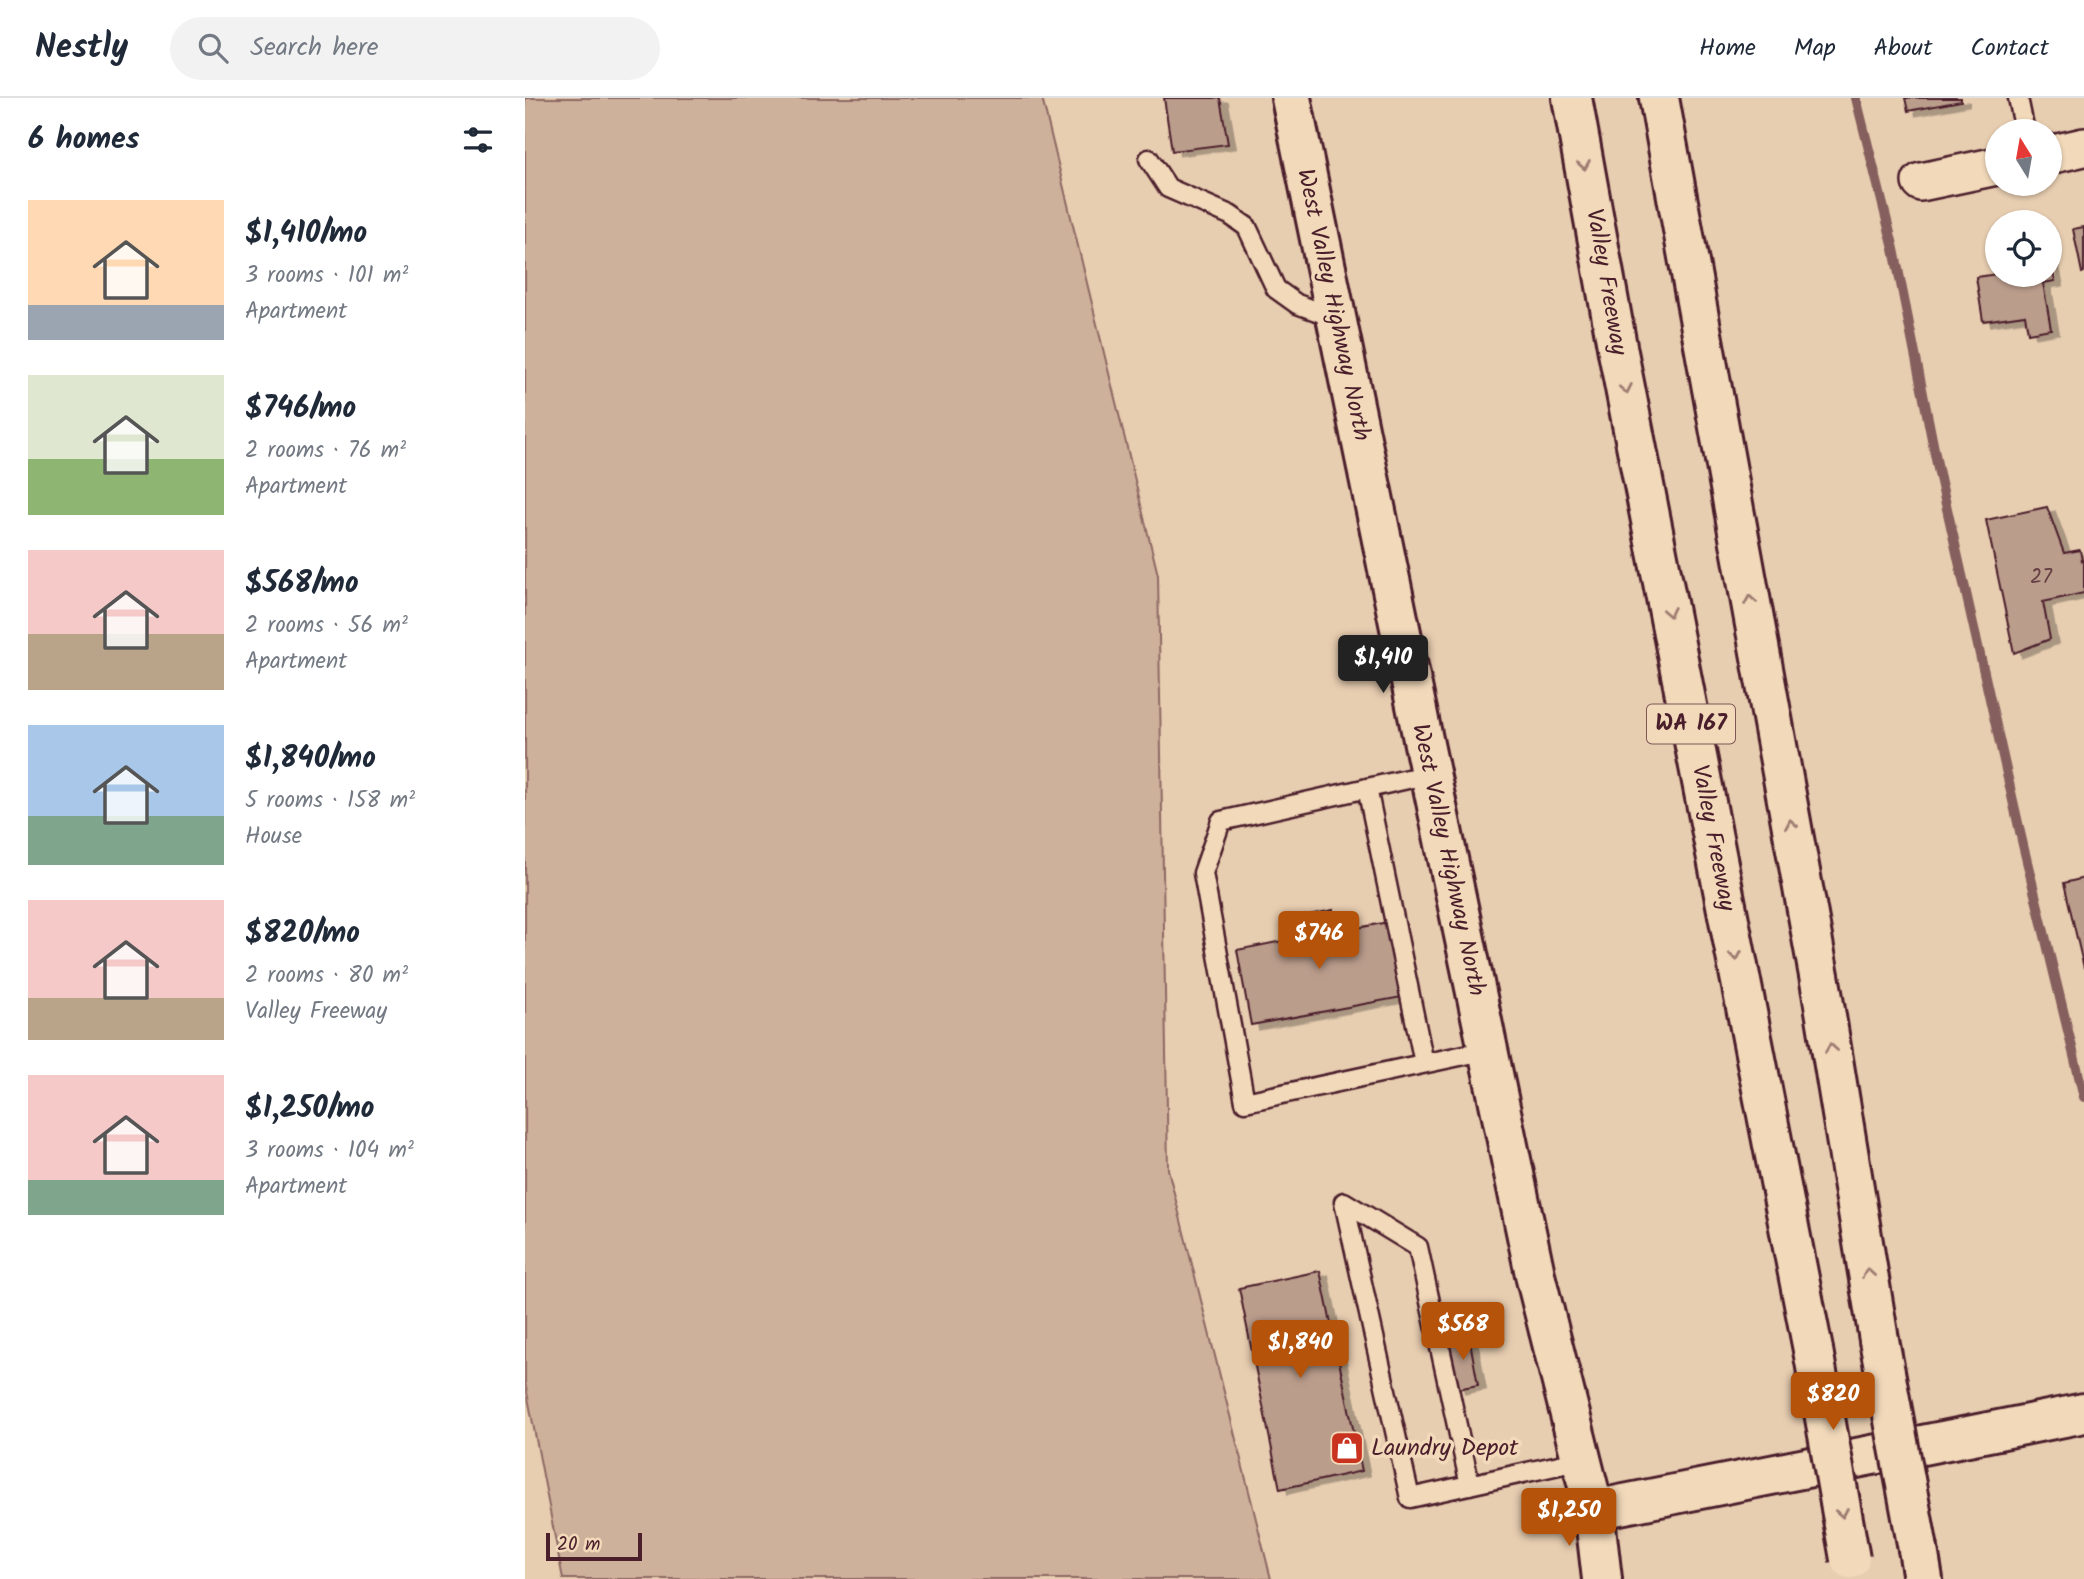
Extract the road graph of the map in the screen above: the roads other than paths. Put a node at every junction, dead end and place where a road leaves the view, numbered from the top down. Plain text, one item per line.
1 (1291, 98) edge
2 (1572, 98) edge
3 (1659, 98) edge
4 (2018, 98) edge
5 (2022, 119) edge
6 (2084, 147) edge
7 (2062, 152) edge
8 (1149, 159) dead end
9 (1985, 169) edge
10 (1921, 182) dead end
11 (1336, 318) junction
12 (1430, 774) junction
13 (1367, 788) junction
14 (1488, 1050) junction
15 (1424, 1063) junction
16 (2084, 1413) edge
17 (1582, 1460) junction
18 (1470, 1485) junction
19 (1594, 1510) junction
20 (1920, 1564) edge
21 (1852, 1569) edge
22 (1602, 1579) edge

1 - 11 main road, West Valley Highway North
2 -> 21 main road, Valley Freeway / WA 167, bridge
20 -> 3 main road, WA 167, bridge
4 - 5 lane
6 - 7 street
8 - 11 lane
9 - 10 street
11 - 12 main road, West Valley Highway North
12 - 13 lane
12 - 14 main road, West Valley Highway North
13 - 15 lane
13 - 15 lane
14 - 15 lane
14 - 17 main road, West Valley Highway North
16 - 19 main road
17 - 18 lane
17 - 19 main road, West Valley Highway North
18 - 18 lane
19 - 22 main road, West Valley Highway North

